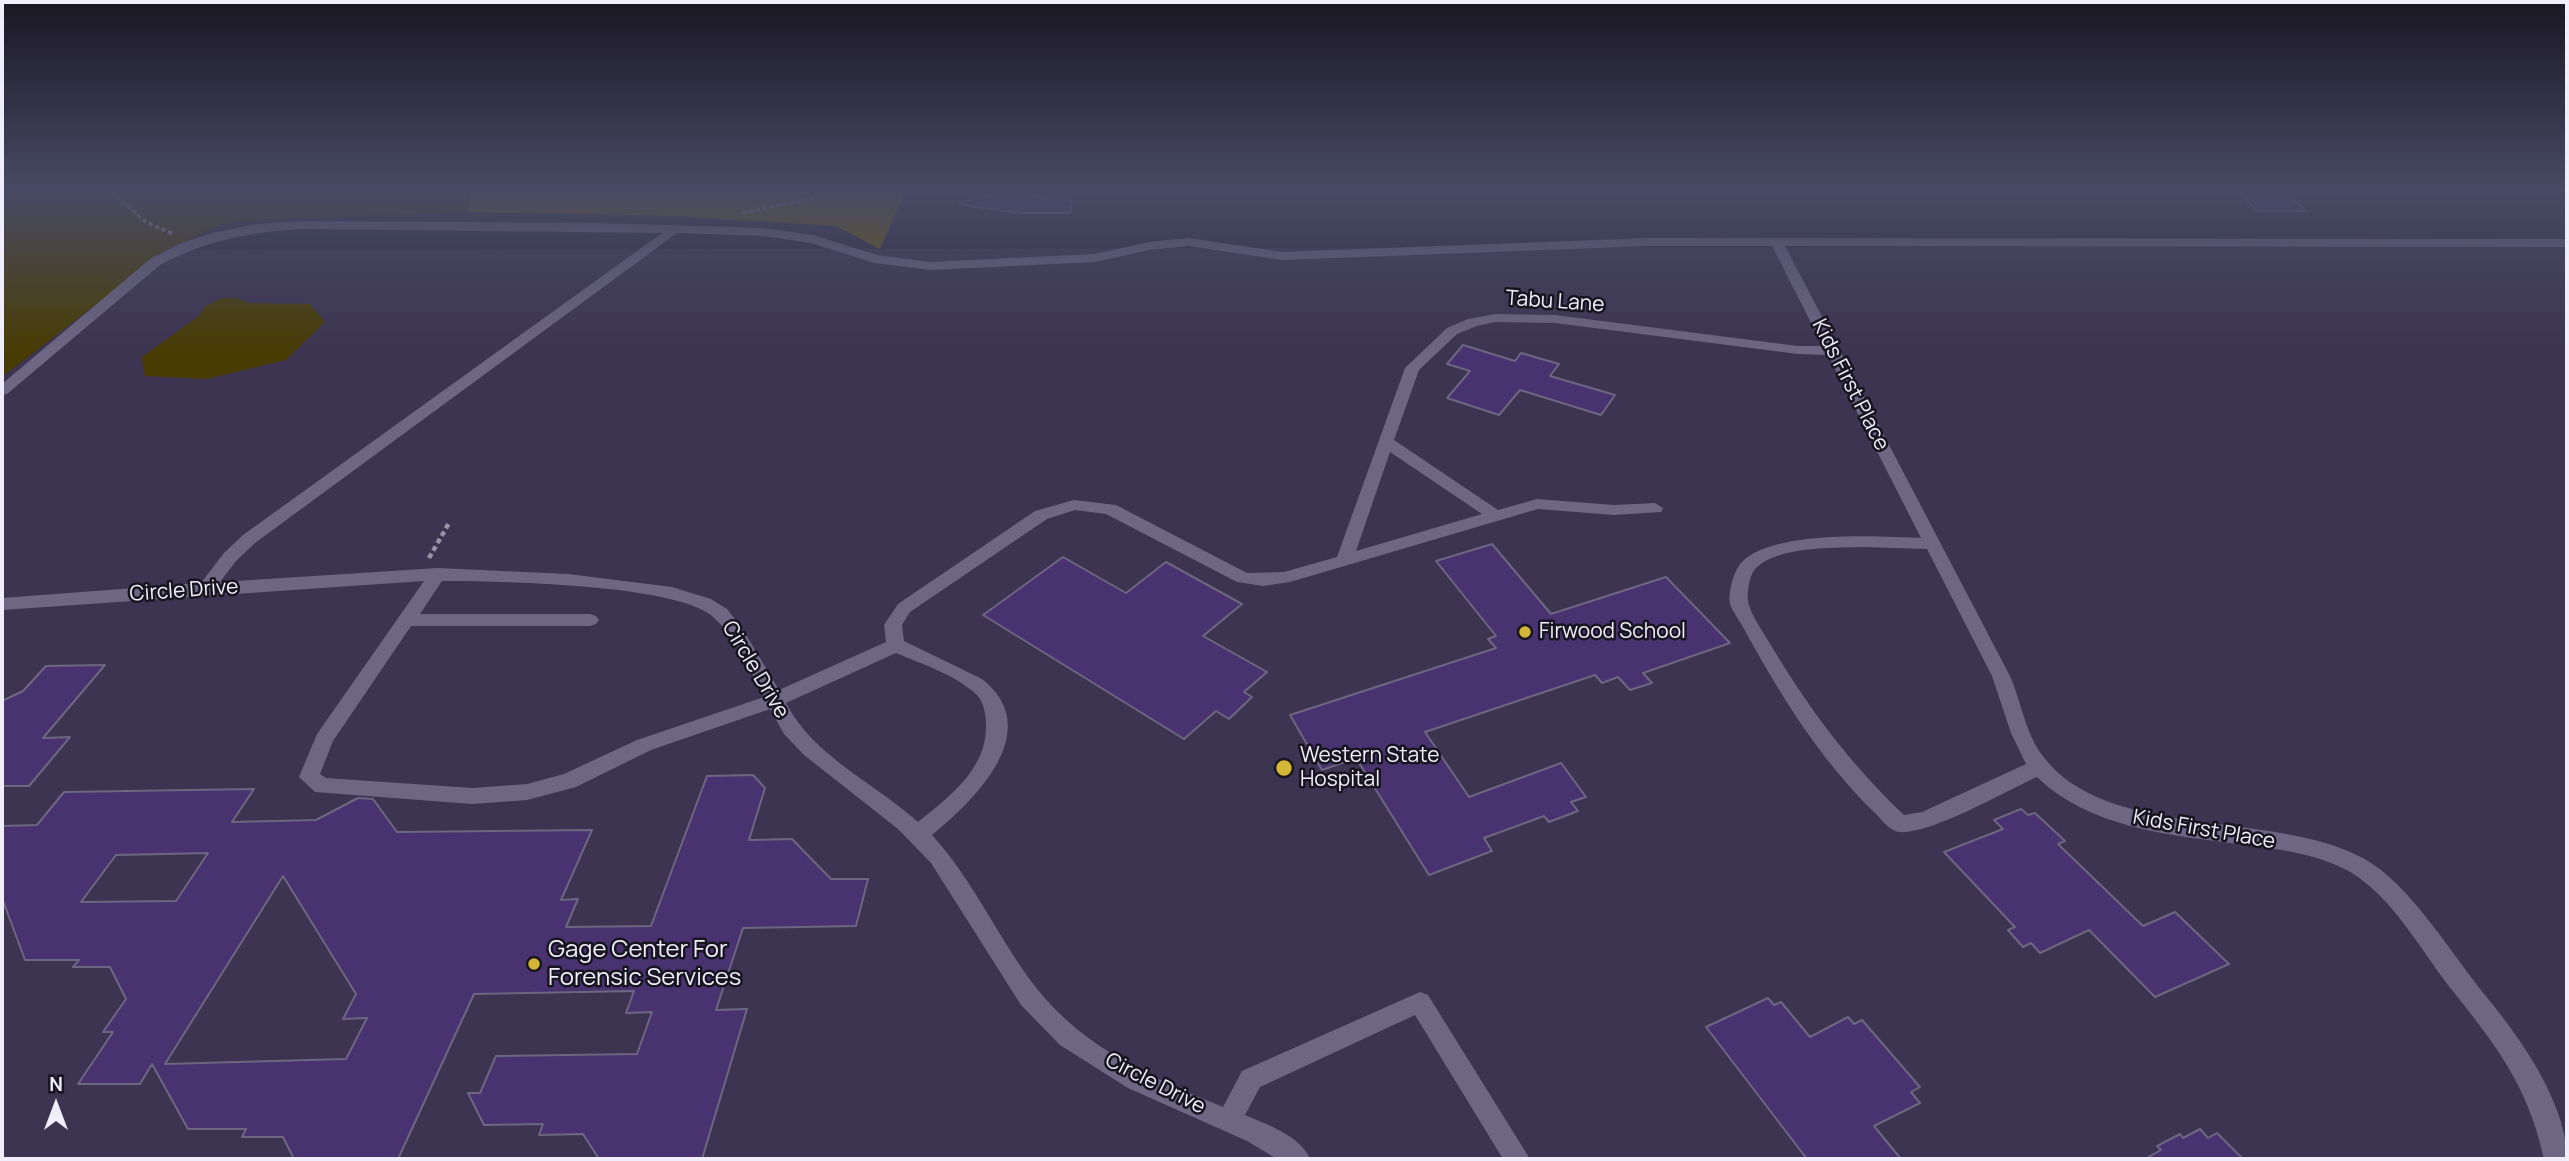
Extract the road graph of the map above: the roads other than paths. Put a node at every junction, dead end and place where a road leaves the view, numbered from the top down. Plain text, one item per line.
1 (190, 246) edge
2 (651, 246) edge
3 (839, 246) edge
4 (1148, 246) edge
5 (1216, 246) edge
6 (1508, 246) edge
7 (1778, 246) edge
8 (1831, 351) junction
9 (2, 391) edge
10 (1386, 442) junction
11 (1656, 508) dead end
12 (1496, 516) junction
13 (1933, 544) junction
14 (1345, 560) junction
15 (429, 574) junction
16 (205, 590) junction
17 (2, 604) edge
18 (407, 620) junction
19 (590, 620) dead end
20 (896, 645) junction
21 (775, 701) junction
22 (2039, 767) junction
23 (920, 833) junction
24 (1228, 1120) junction
25 (1297, 1159) edge
26 (1517, 1159) edge
27 (2557, 1159) edge

1 - 9 street
2 - 16 street
3 - 4 street
5 - 6 street
7 - 8 street, Kids First Place
8 - 10 street, Tabu Lane
8 - 13 street, Kids First Place
10 - 12 street
10 - 14 street, Tabu Lane
11 - 12 street
12 - 14 street
13 - 22 street, Kids First Place
13 - 22 street
14 - 20 street
15 - 16 street, Circle Drive
15 - 18 street
15 - 21 street, Circle Drive
16 - 17 street, Circle Drive
18 - 19 street
18 - 21 street
20 - 21 street
20 - 23 street
21 - 23 street, Circle Drive
22 - 27 street, Kids First Place
23 - 24 street, Circle Drive
24 - 25 street, Circle Drive
24 - 26 street

